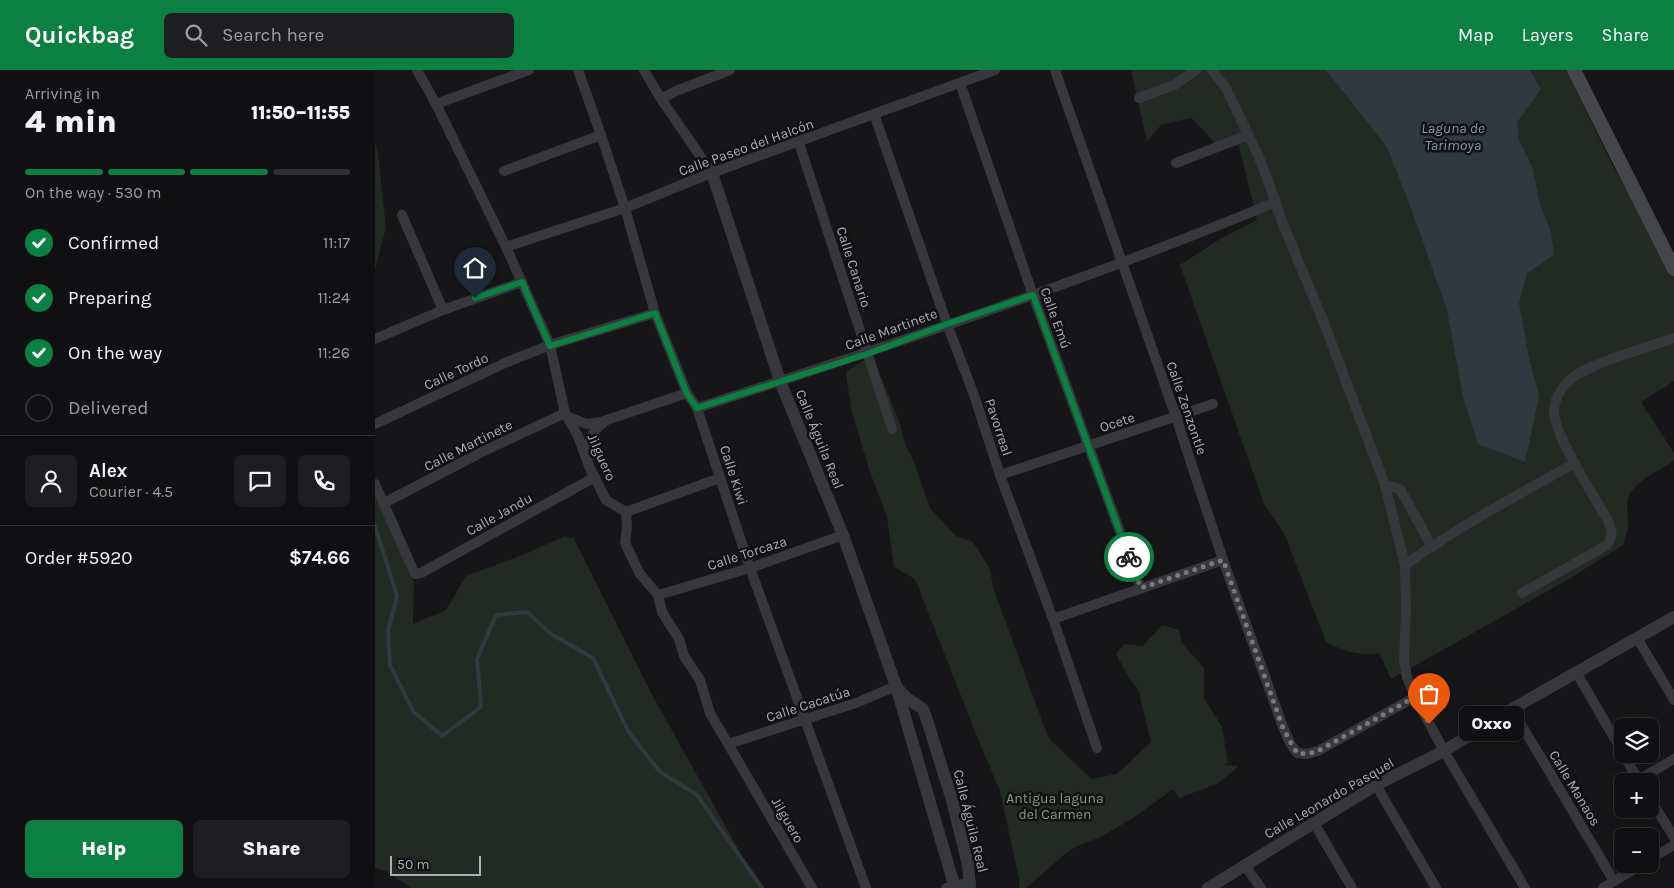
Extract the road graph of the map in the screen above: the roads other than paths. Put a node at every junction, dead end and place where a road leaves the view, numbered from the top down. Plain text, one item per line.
1 (417, 70) edge
2 (529, 70) edge
3 (578, 70) edge
4 (645, 70) edge
5 (730, 70) edge
6 (995, 70) edge
7 (1055, 70) edge
8 (1195, 70) edge
9 (1212, 70) edge
10 (1574, 70) edge
11 (960, 83) junction
12 (1139, 98) dead end
13 (661, 99) junction
14 (436, 104) junction
15 (874, 114) junction
16 (601, 135) junction
17 (1248, 135) junction
18 (799, 142) junction
19 (1176, 163) dead end
20 (504, 171) dead end
21 (712, 173) junction
22 (1276, 202) junction
23 (625, 208) junction
24 (402, 215) dead end
25 (506, 247) junction
26 (1121, 263) junction
27 (1674, 269) edge
28 (522, 282) junction
29 (1033, 295) junction
30 (443, 310) junction
31 (655, 313) junction
32 (947, 324) junction
33 (1674, 338) edge
34 (375, 339) edge
35 (550, 346) junction
36 (867, 354) junction
37 (780, 381) junction
38 (687, 394) junction
39 (1213, 404) dead end
40 (697, 408) junction
41 (567, 415) junction
42 (1176, 417) junction
43 (606, 420) junction
44 (375, 424) edge
45 (892, 429) dead end
46 (1088, 446) junction
47 (1575, 463) junction
48 (589, 466) junction
49 (1000, 475) junction
50 (595, 477) junction
51 (720, 478) junction
52 (375, 484) edge
53 (1385, 485) junction
54 (384, 504) junction
55 (626, 512) junction
56 (843, 535) junction
57 (1432, 547) junction
58 (1223, 560) junction
59 (1405, 565) junction
60 (750, 568) junction
61 (1141, 588) junction
62 (1522, 593) dead end
63 (658, 595) junction
64 (1674, 618) edge
65 (1053, 619) junction
66 (1637, 638) junction
67 (1576, 672) junction
68 (896, 686) junction
69 (1415, 697) junction
70 (1674, 700) edge
71 (1512, 709) junction
72 (805, 720) junction
73 (1614, 737) edge
74 (728, 744) junction
75 (1097, 748) dead end
76 (1444, 751) junction
77 (1674, 759) edge
78 (1651, 773) edge
79 (1376, 785) junction
80 (1659, 813) edge
81 (1314, 823) junction
82 (1674, 837) edge
83 (1674, 845) edge
84 (1659, 854) edge
85 (1245, 866) junction
86 (1627, 873) edge
87 (1614, 881) junction
88 (970, 885) edge
89 (951, 887) edge
90 (812, 888) edge
91 (866, 888) edge
92 (1208, 888) edge
93 (1261, 888) edge
94 (1351, 888) edge
95 (1436, 888) edge
96 (1525, 888) edge
97 (1603, 888) edge

1 - 14 street, Jilguero
2 - 14 street
3 - 16 street, Calle Kiwi
4 - 13 street
5 - 13 street
6 - 11 street, Calle Paseo del Halcón
7 - 26 street, Calle Zenzontle
8 - 12 street
9 - 17 street
10 - 27 main road
11 - 15 street, Calle Paseo del Halcón
11 - 29 street, Calle Emú
13 - 21 street
14 - 25 street, Jilguero
15 - 18 street, Calle Paseo del Halcón
15 - 32 street, Pavorreal
16 - 20 street
16 - 23 street, Calle Kiwi
17 - 19 street
17 - 22 street
18 - 21 street, Calle Paseo del Halcón
18 - 36 street, Calle Canario
21 - 23 street, Calle Paseo del Halcón
21 - 37 street, Calle Águila Real
22 - 26 street, Calle Martinete
22 - 53 street
23 - 25 street, Calle Paseo del Halcón
23 - 31 street, Calle Kiwi
24 - 30 street
25 - 28 street, Jilguero
26 - 29 street, Calle Martinete
26 - 42 street, Calle Zenzontle
28 - 30 street
28 - 35 street, Jilguero
29 - 32 street, Calle Martinete
29 - 46 street, Calle Emú
30 - 34 street
31 - 35 street, Calle Tordo
31 - 38 street, Calle Kiwi
32 - 36 street, Calle Martinete
32 - 49 street, Pavorreal
33 - 47 street
35 - 41 street, Jilguero
35 - 44 street, Calle Tordo
36 - 37 street, Calle Martinete
36 - 45 street, Calle Canario
37 - 40 street, Calle Martinete
37 - 56 street, Calle Águila Real
38 - 40 street, Calle Kiwi
38 - 43 street
39 - 42 street, Ocete
40 - 51 street, Calle Kiwi
41 - 43 street
41 - 48 street, Jilguero
41 - 54 street, Calle Martinete
42 - 46 street, Ocete
42 - 58 street, Calle Zenzontle
43 - 48 street
46 - 49 street, Ocete
46 - 61 street, Calle Emú
47 - 57 street
47 - 62 street
48 - 50 street, Jilguero
49 - 65 street, Pavorreal
50 - 54 street, Calle Jandu
50 - 55 street, Jilguero
51 - 55 street
51 - 60 street, Calle Kiwi
52 - 54 street
53 - 57 street
53 - 59 street
55 - 63 street, Jilguero
56 - 60 street, Calle Torcaza
56 - 68 street, Calle Águila Real
57 - 59 street
58 - 61 street
58 - 69 street, Calle Zenzontle
59 - 69 street
60 - 63 street, Calle Torcaza
60 - 72 street, Calle Kiwi
61 - 65 street
63 - 74 street, Jilguero
64 - 66 street, Calle Leonardo Pasquel
65 - 75 street, Pavorreal
66 - 67 street, Calle Leonardo Pasquel
66 - 70 street
67 - 71 street, Calle Leonardo Pasquel
67 - 73 street
68 - 72 street, Calle Cacatúa
68 - 88 street, Calle Águila Real
68 - 89 street, Calle Águila Real
69 - 76 street
71 - 76 street, Calle Leonardo Pasquel
71 - 87 street, Calle Manaos
72 - 74 street, Calle Cacatúa
72 - 91 street, Calle Kiwi
74 - 90 street, Jilguero
76 - 79 street, Calle Leonardo Pasquel
76 - 96 street
77 - 78 street
79 - 81 street, Calle Leonardo Pasquel
79 - 95 street
80 - 82 street
81 - 85 street, Calle Leonardo Pasquel
81 - 94 street
83 - 84 street
85 - 92 street, Calle Leonardo Pasquel
85 - 93 street
86 - 87 street
87 - 97 street
88 - 89 street

